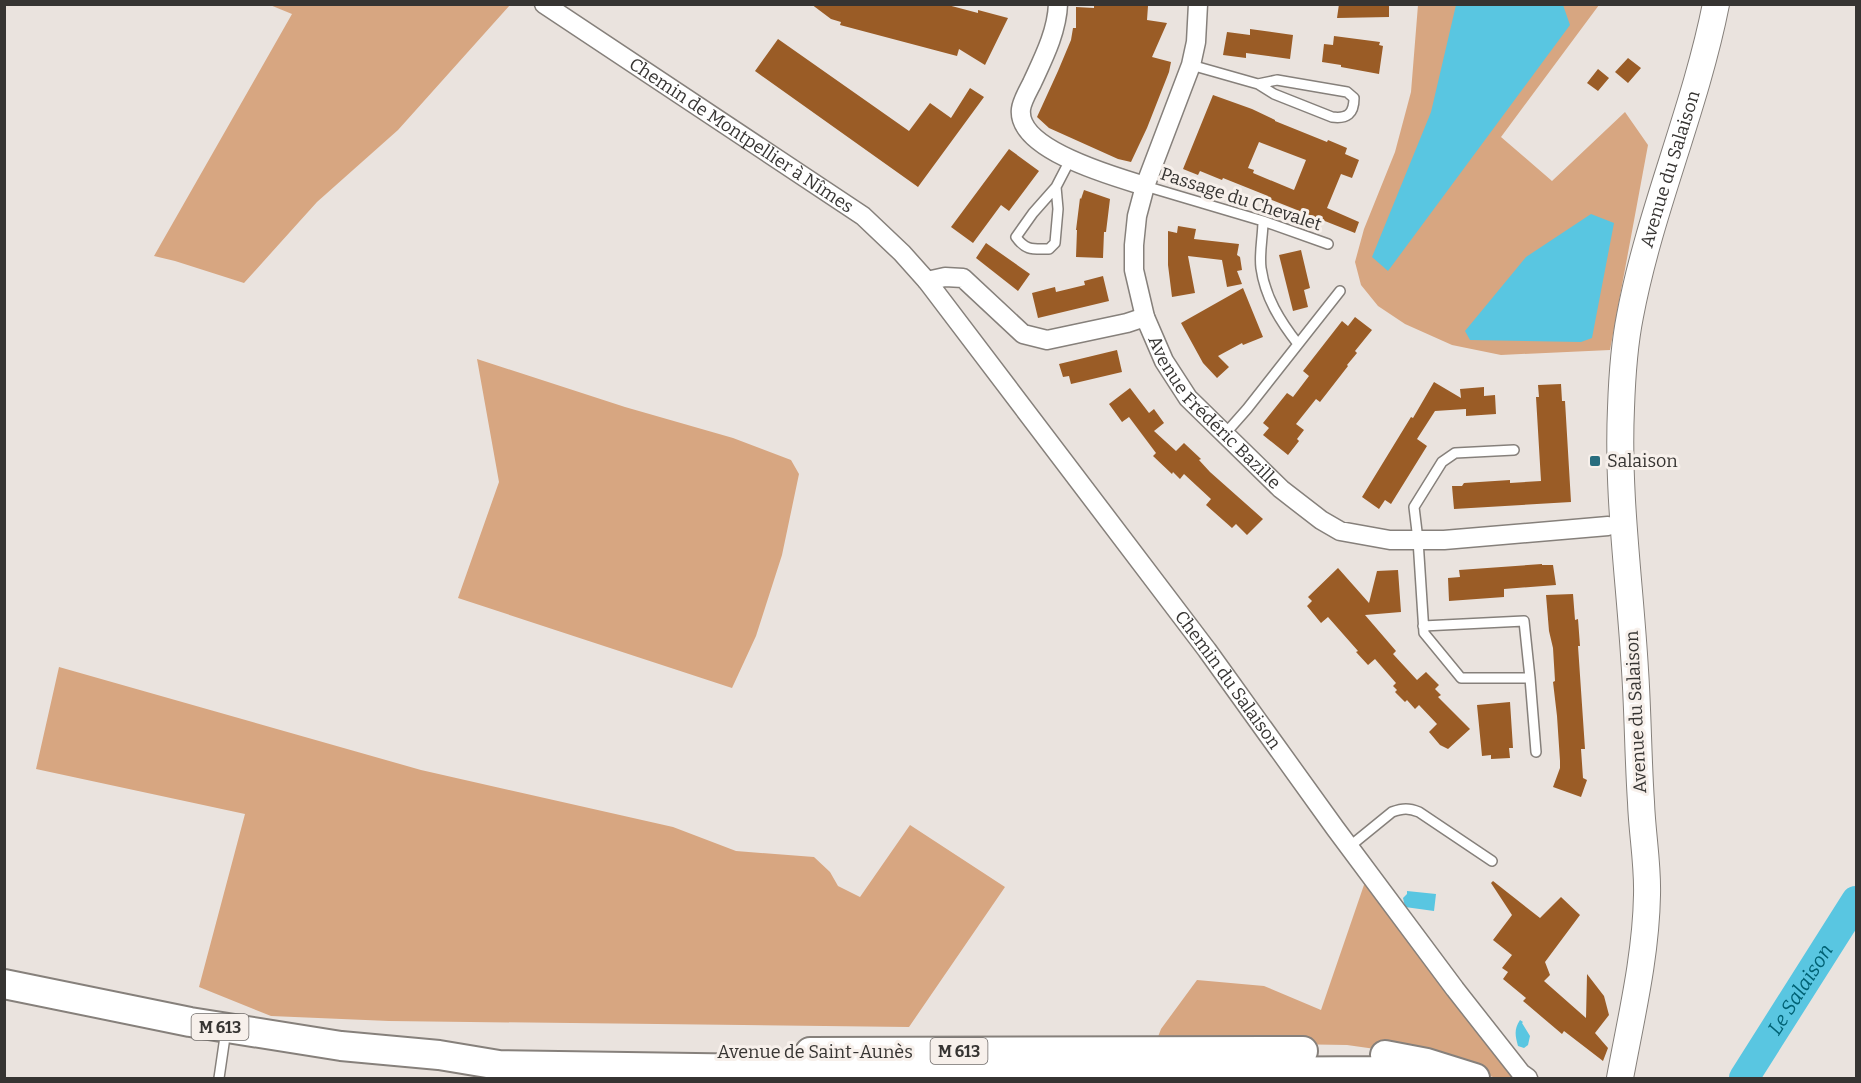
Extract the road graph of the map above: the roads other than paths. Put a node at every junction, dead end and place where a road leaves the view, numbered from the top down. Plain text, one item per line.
1 (544, 4) edge
2 (1058, 4) edge
3 (1198, 4) edge
4 (1716, 4) edge
5 (1191, 65) junction
6 (1258, 84) junction
7 (1070, 160) junction
8 (1145, 186) junction
9 (1056, 187) junction
10 (1263, 221) junction
11 (1328, 244) dead end
12 (927, 281) junction
13 (1340, 291) dead end
14 (1145, 317) junction
15 (1298, 344) junction
16 (1224, 435) junction
17 (1514, 450) dead end
18 (1616, 526) junction
19 (1418, 540) junction
20 (1423, 626) junction
21 (1530, 678) junction
22 (1536, 752) dead end
23 (1349, 847) junction
24 (1492, 861) dead end
25 (4, 984) edge
26 (226, 1028) junction
27 (1625, 1050) junction
28 (439, 1056) junction
29 (963, 1070) edge
30 (874, 1075) edge
31 (1011, 1076) edge
32 (219, 1078) edge
33 (1413, 1078) edge
34 (1475, 1078) edge
35 (1528, 1078) edge
36 (1603, 1078) edge
37 (1620, 1078) edge

1 - 12 street, Chemin de Montpellier à Nîmes
2 - 7 street
3 - 5 street, Avenue Frédéric Bazille
4 - 18 street, Avenue du Salaison
5 - 6 lane
5 - 8 street, Avenue Frédéric Bazille
6 - 6 lane
7 - 8 street
7 - 9 lane
8 - 10 lane, Passage du Chevalet
8 - 14 street, Avenue Frédéric Bazille
9 - 9 lane
10 - 11 lane, Passage du Chevalet
10 - 15 lane
12 - 14 street
12 - 23 street, Chemin du Salaison
13 - 15 lane
14 - 16 street, Avenue Frédéric Bazille
15 - 16 lane
16 - 19 street, Avenue Frédéric Bazille
17 - 19 lane
18 - 19 street, Avenue Frédéric Bazille
18 - 27 street, Avenue du Salaison
19 - 20 lane
20 - 21 lane
20 - 21 lane
21 - 22 lane
23 - 24 lane
23 - 35 street, Chemin du Salaison
25 - 26 main road, Avenue de Saint-Aunès / M 613
26 - 28 main road, Avenue de Saint-Aunès / M 613
26 - 32 lane
27 - 36 street
27 - 37 street, Avenue du Salaison
28 - 29 main road, Avenue de Saint-Aunès / M 613
28 - 30 main road, Avenue de Saint-Aunès / M 613
29 - 30 main road, Avenue de Saint-Aunès / M 613
29 - 31 main road, Avenue de Saint-Aunès / M 613
29 - 34 main road, Avenue de Saint-Aunès / M 613
31 - 33 main road, Avenue de Saint-Aunès / M 613

